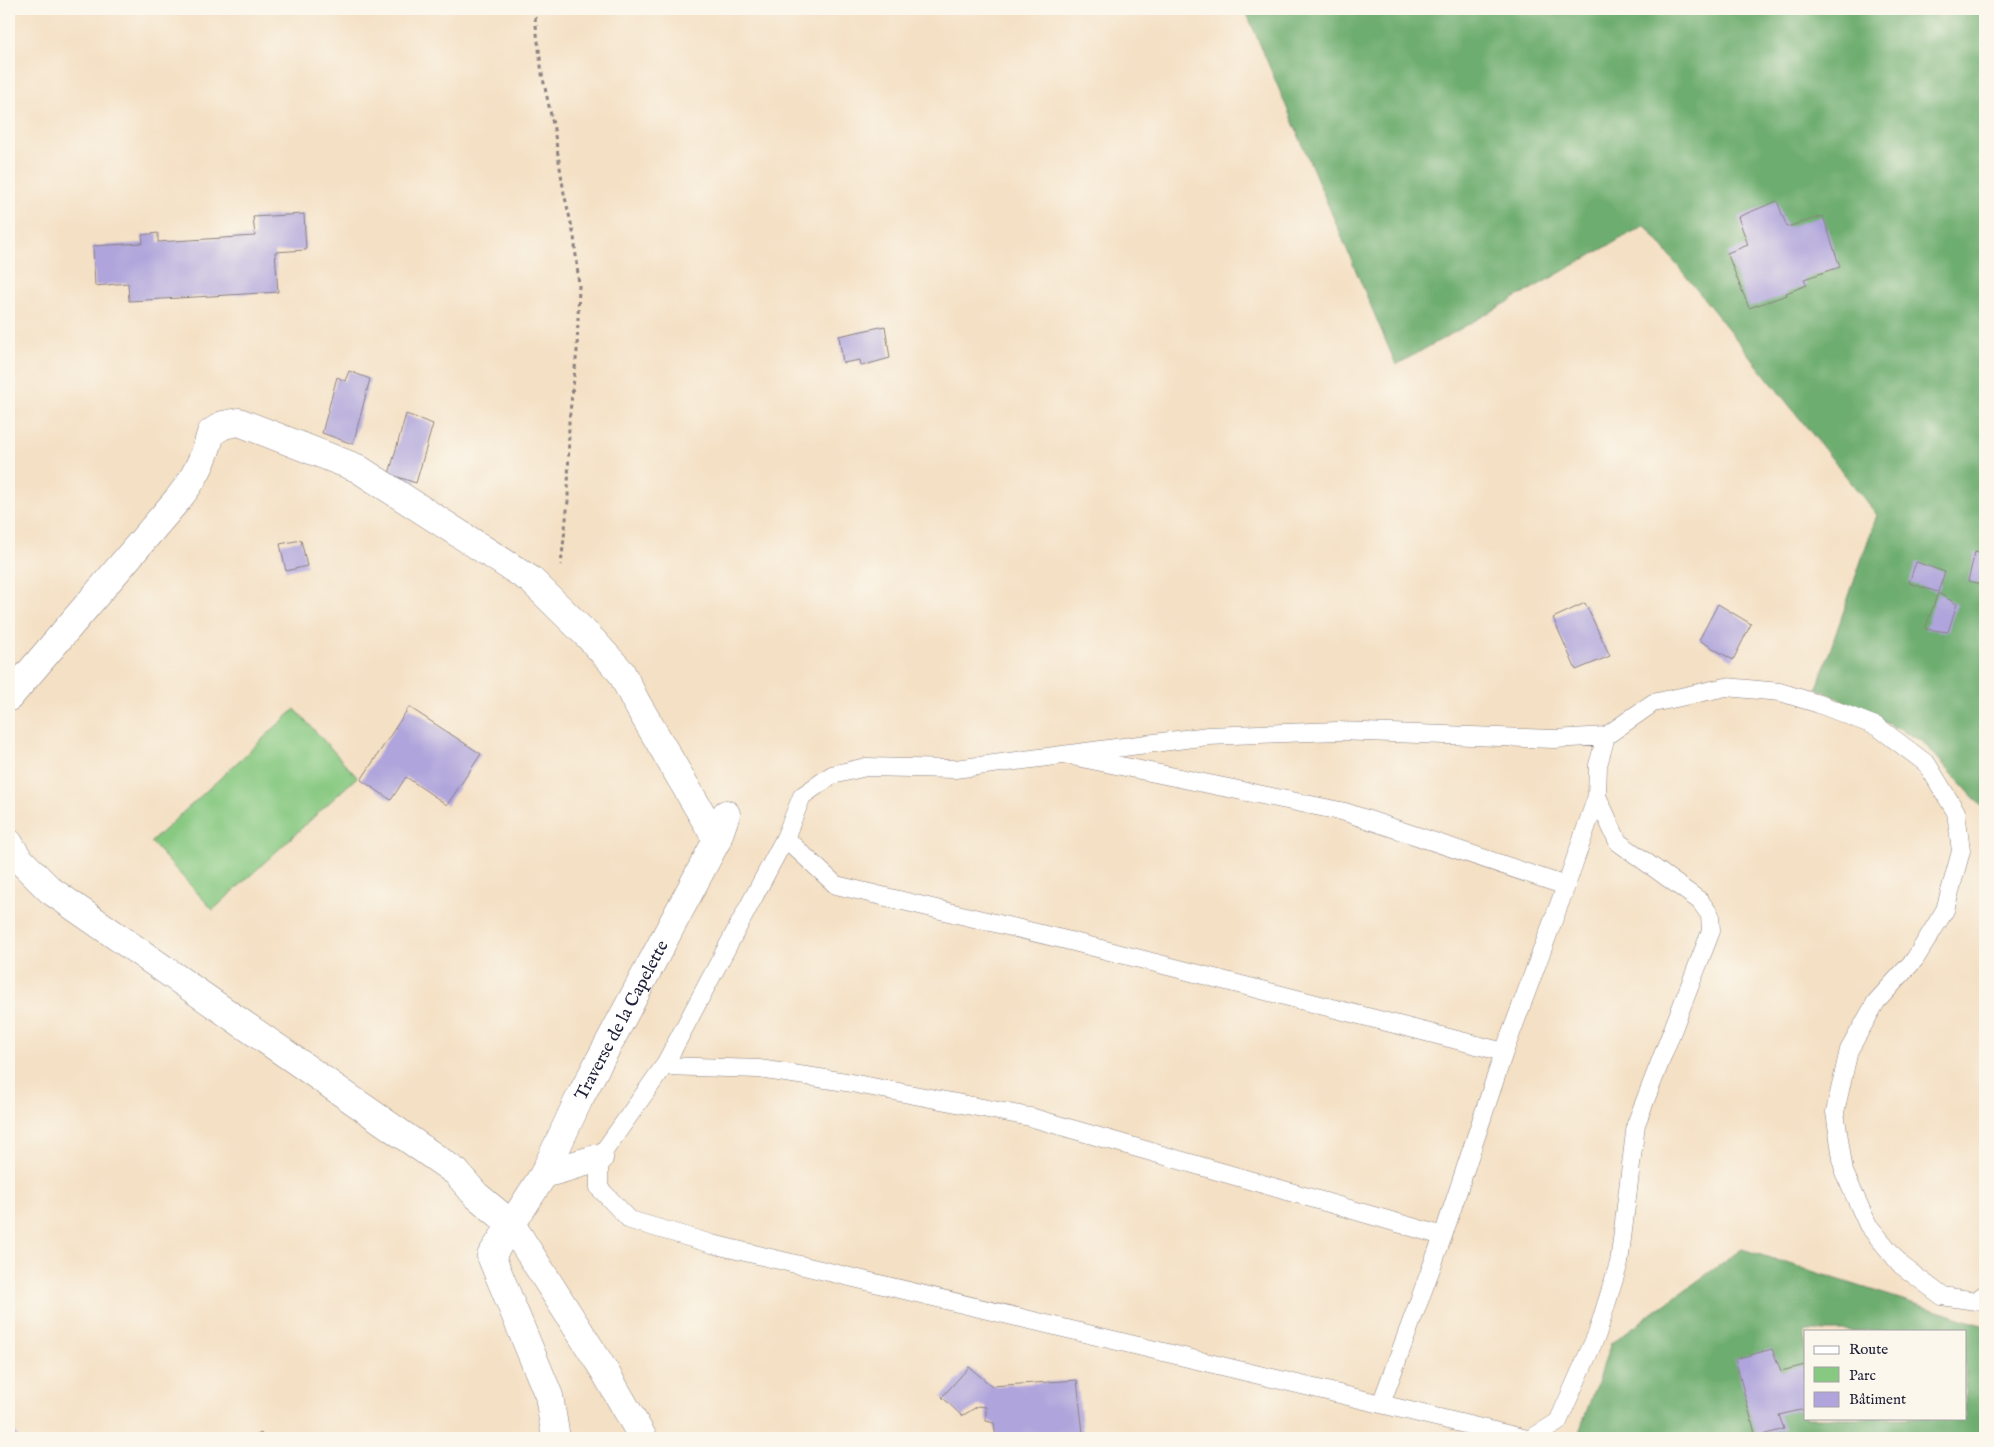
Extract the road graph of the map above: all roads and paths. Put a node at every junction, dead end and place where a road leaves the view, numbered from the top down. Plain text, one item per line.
1 (534, 9) edge
2 (557, 605) junction
3 (9, 697) edge
4 (1606, 736) junction
5 (1062, 754) junction
6 (1597, 796) junction
7 (785, 838) junction
8 (9, 843) edge
9 (1566, 886) junction
10 (1504, 1052) junction
11 (664, 1066) junction
12 (599, 1158) junction
13 (544, 1174) junction
14 (511, 1224) junction
15 (1442, 1236) junction
16 (1985, 1294) edge
17 (1381, 1404) junction
18 (556, 1438) edge
19 (643, 1438) edge
20 (1523, 1438) edge
21 (1532, 1438) edge

1 - 2 path
2 - 3 street
2 - 13 street, Traverse de la Capelette
4 - 5 lane
4 - 6 lane
4 - 16 lane
5 - 7 lane
5 - 9 lane
6 - 9 lane
6 - 21 lane
7 - 10 lane
7 - 11 lane
8 - 14 street
9 - 10 lane
10 - 15 lane
11 - 12 lane
11 - 15 lane
12 - 13 street
12 - 17 lane
13 - 14 street, Traverse de la Capelette
14 - 18 street, Traverse de la Capelette
14 - 19 street
15 - 17 lane
17 - 20 lane

